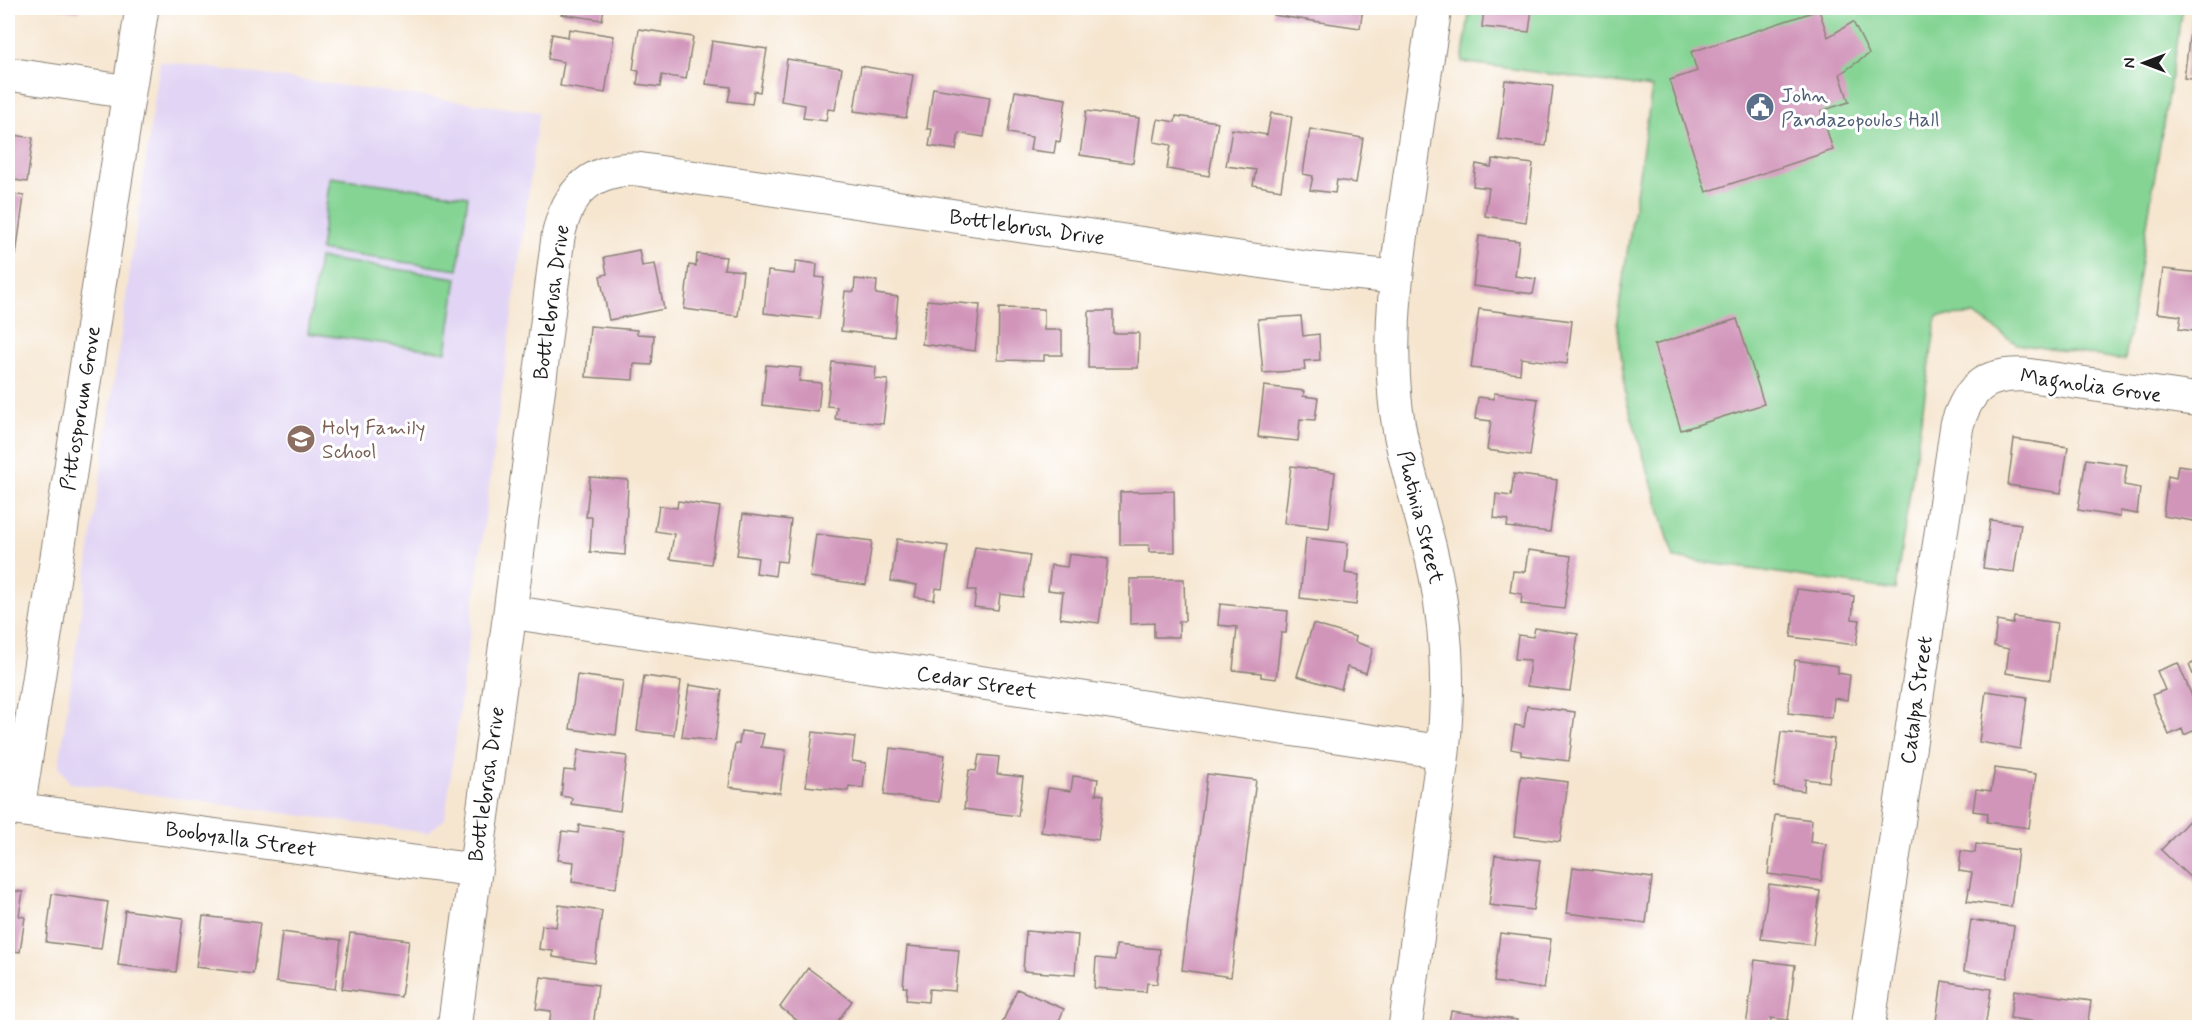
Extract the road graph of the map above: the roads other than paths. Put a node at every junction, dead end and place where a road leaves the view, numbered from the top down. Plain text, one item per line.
1 (142, 8) edge
2 (1435, 8) edge
3 (8, 74) edge
4 (129, 92) junction
5 (1395, 277) junction
6 (1984, 382) joint
7 (2199, 400) edge
8 (510, 612) junction
9 (1443, 752) junction
10 (13, 808) edge
11 (474, 870) junction
12 (454, 1028) edge
13 (1405, 1028) edge
14 (1868, 1028) edge

1 - 4 street, Pittosporum Grove
2 - 5 street, Photinia Street
3 - 4 street
4 - 10 street, Pittosporum Grove
5 - 8 street, Bottlebrush Drive
5 - 9 street, Photinia Street
6 - 7 street, Magnolia Grove
6 - 14 street, Catalpa Street
8 - 9 street, Cedar Street
8 - 11 street, Bottlebrush Drive
9 - 13 street, Photinia Street
10 - 11 street, Boobyalla Street
11 - 12 street, Bottlebrush Drive

